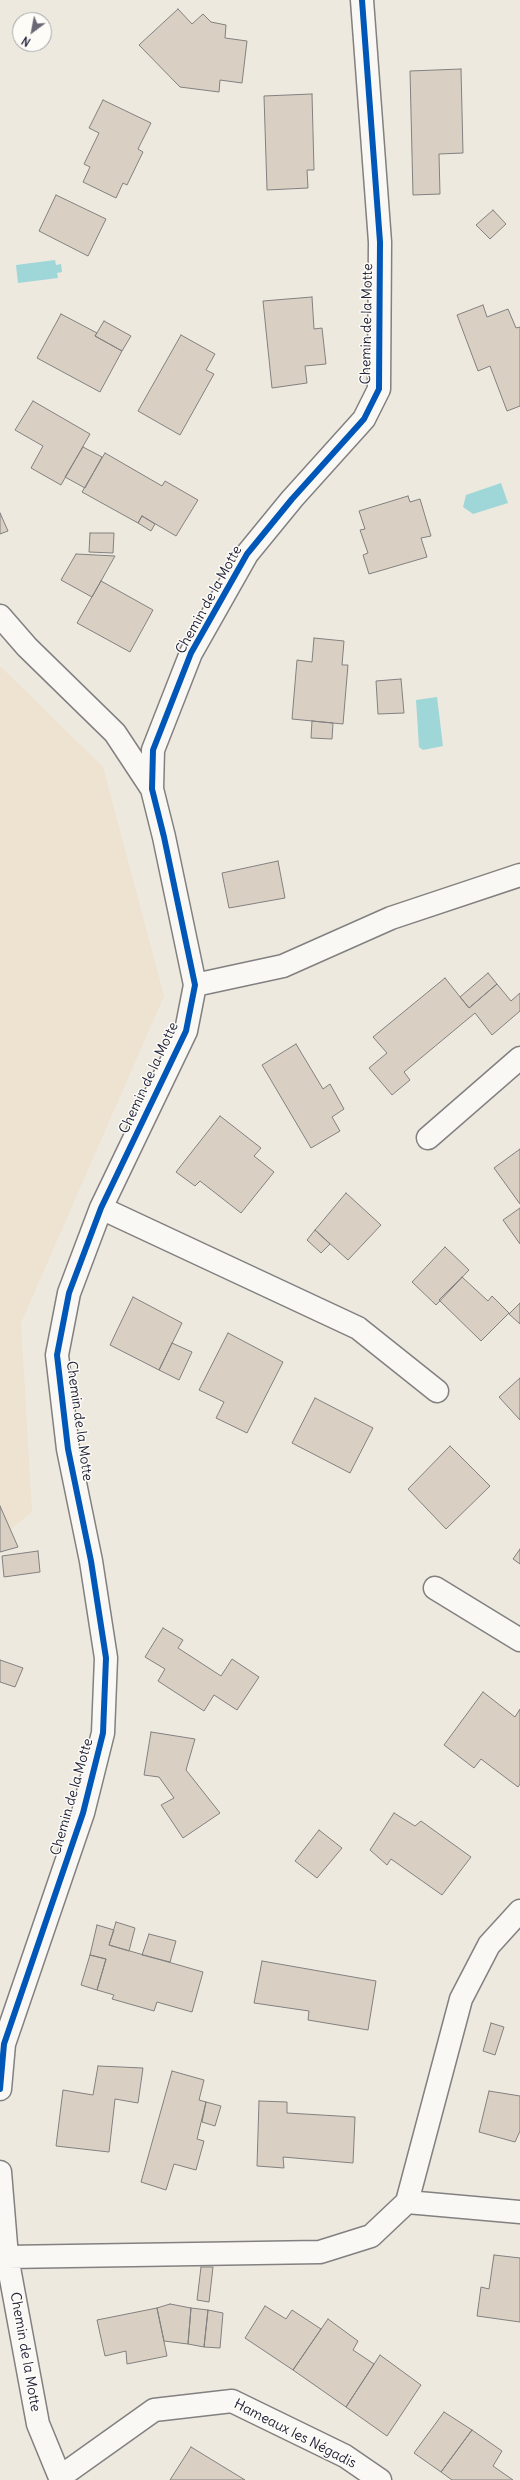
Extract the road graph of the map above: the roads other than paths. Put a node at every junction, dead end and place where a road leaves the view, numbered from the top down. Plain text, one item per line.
1 (362, 0) edge
2 (0, 616) edge
3 (152, 789) junction
4 (520, 875) edge
5 (195, 985) junction
6 (520, 1058) edge
7 (428, 1138) dead end
8 (101, 1208) junction
9 (438, 1391) dead end
10 (435, 1588) dead end
11 (520, 1640) edge
12 (520, 1911) edge
13 (0, 2089) edge
14 (0, 2172) edge
15 (407, 2202) junction
16 (520, 2212) edge
17 (7, 2257) junction
18 (61, 2479) edge
19 (380, 2480) edge

1 - 3 street, Chemin de la Motte
2 - 3 street
3 - 5 street, Chemin de la Motte
4 - 5 street
5 - 8 street, Chemin de la Motte
6 - 7 street
8 - 9 street
8 - 13 street, Chemin de la Motte
10 - 11 street
12 - 15 street
14 - 17 street, Chemin de la Motte
15 - 16 street
15 - 17 street
17 - 18 street, Chemin de la Motte
18 - 19 street, Hameaux les Négadis

